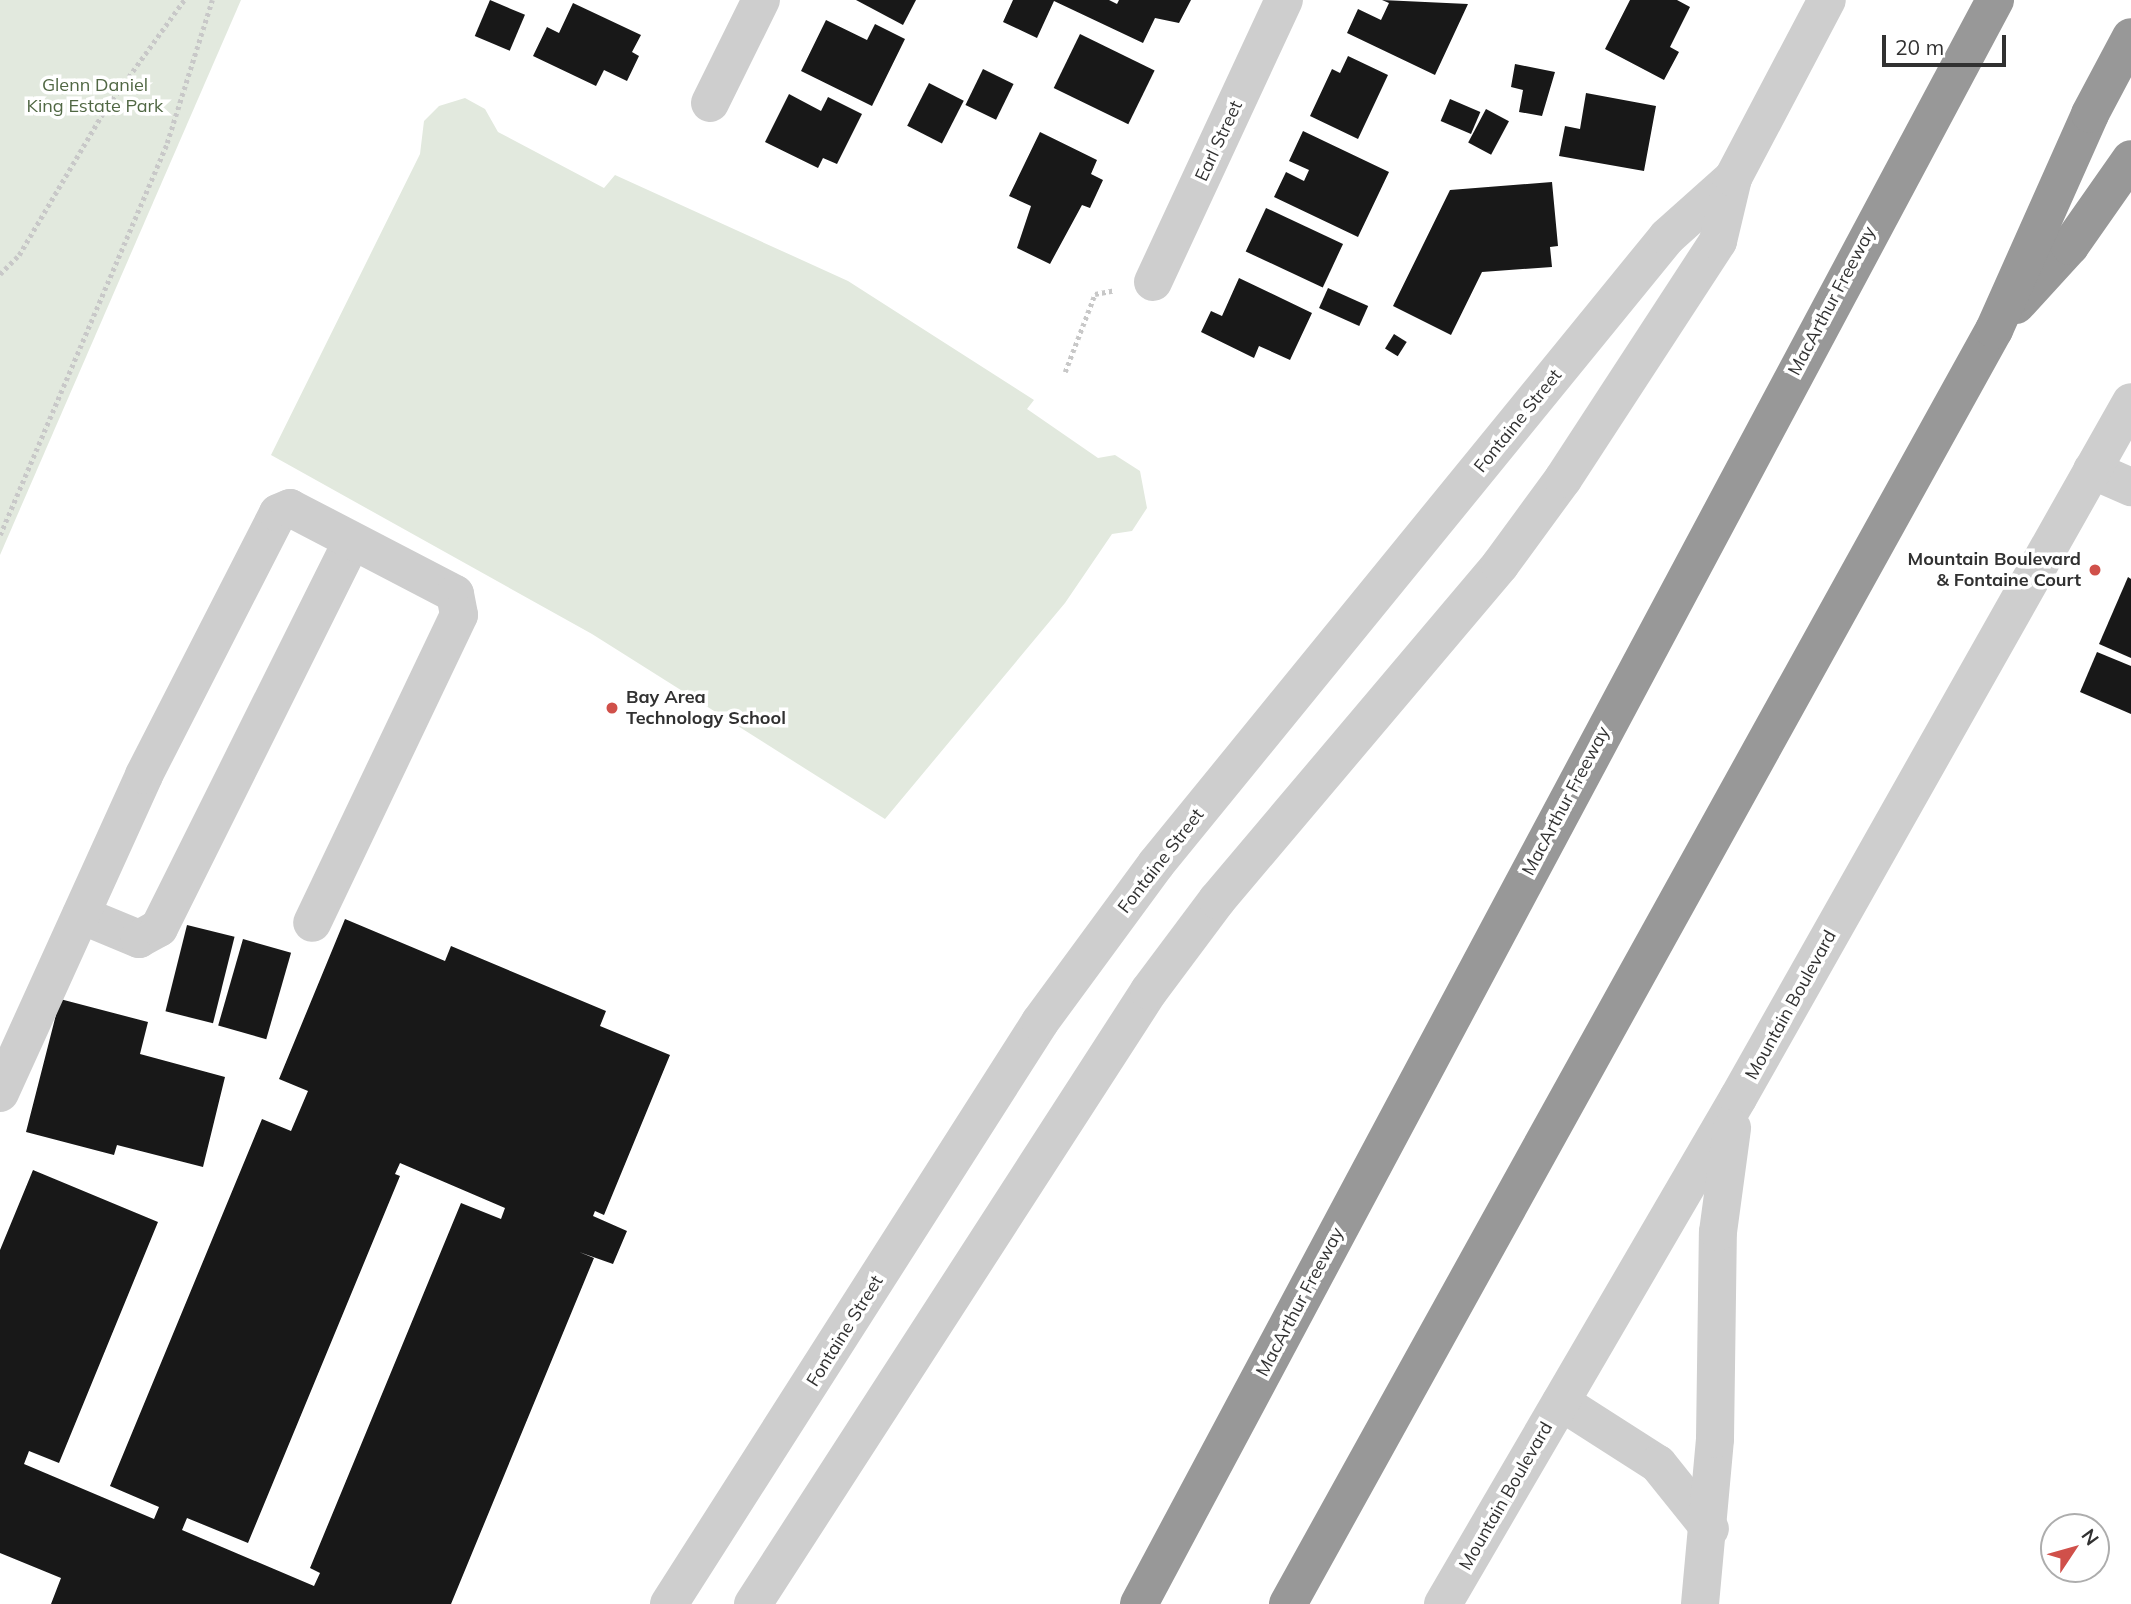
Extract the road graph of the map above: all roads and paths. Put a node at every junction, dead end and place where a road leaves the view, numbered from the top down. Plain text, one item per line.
1 (184, 0) edge
2 (212, 0) edge
3 (761, 0) edge
4 (1284, 0) edge
5 (1972, 0) edge
6 (1995, 0) edge
7 (1821, 2) edge
8 (2131, 37) edge
9 (710, 103) dead end
10 (1935, 108) junction
11 (2131, 159) edge
12 (1733, 178) junction
13 (0, 274) edge
14 (1153, 282) dead end
15 (1095, 294) dead end
16 (1994, 330) junction
17 (1065, 372) dead end
18 (2131, 402) edge
19 (2092, 470) junction
20 (2131, 487) edge
21 (0, 535) edge
22 (352, 541) junction
23 (81, 915) junction
24 (312, 923) dead end
25 (0, 1093) edge
26 (1738, 1098) junction
27 (1561, 1402) junction
28 (1710, 1529) junction
29 (786, 1551) junction
30 (669, 1604) edge
31 (733, 1604) edge
32 (753, 1604) edge
33 (1139, 1604) edge
34 (1288, 1604) edge
35 (1443, 1604) edge
36 (1700, 1604) edge

1 - 13 path
2 - 21 path
3 - 9 street
4 - 14 street, Earl Street
5 - 10 highway
6 - 10 highway, MacArthur Freeway
7 - 12 street, Fontaine Street
8 - 16 highway
10 - 33 highway, MacArthur Freeway
11 - 16 highway
12 - 29 street, Fontaine Street
12 - 30 street, Fontaine Street
15 - 17 path
16 - 34 highway
18 - 19 street, Mountain Boulevard
19 - 20 street
19 - 26 street, Mountain Boulevard
22 - 23 street
22 - 23 street
22 - 24 street
23 - 25 street
26 - 27 street, Mountain Boulevard
26 - 28 street
27 - 28 street
27 - 35 street, Mountain Boulevard
28 - 36 street
29 - 31 street
29 - 32 street, Fontaine Street

